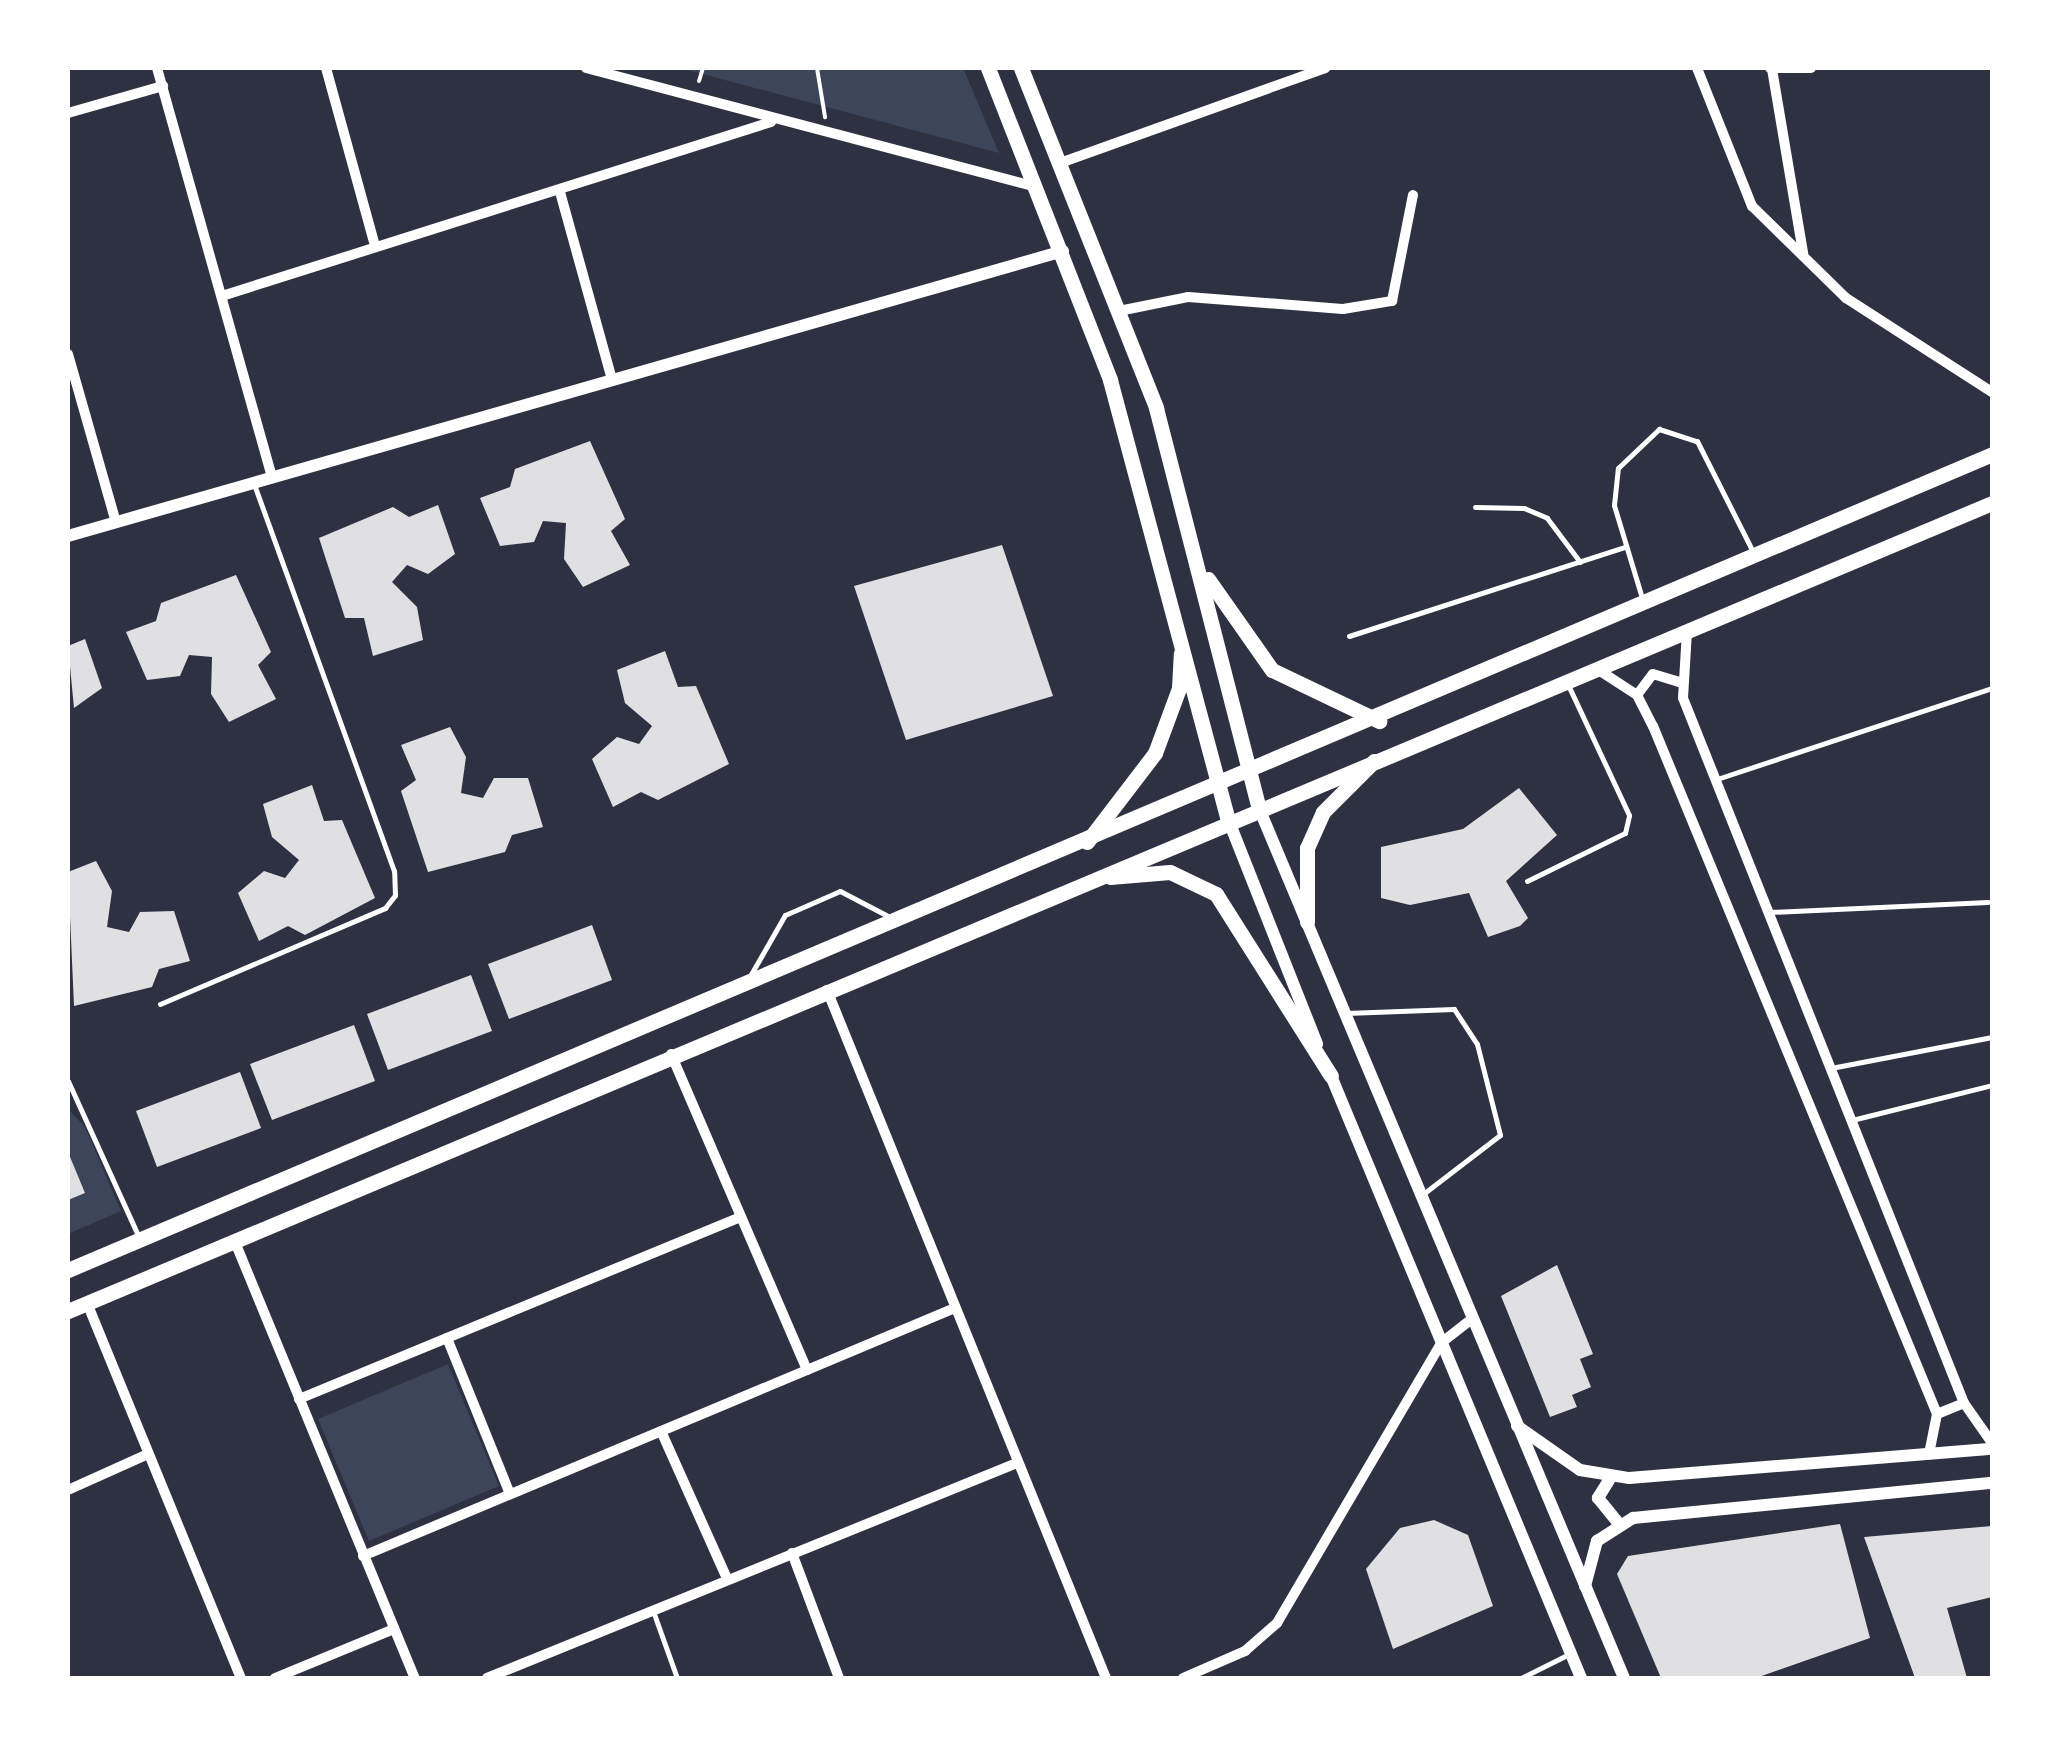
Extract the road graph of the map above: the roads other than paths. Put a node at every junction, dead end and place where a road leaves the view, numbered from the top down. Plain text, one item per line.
1 (158, 68) edge
2 (326, 68) edge
3 (586, 68) edge
4 (988, 68) edge
5 (1021, 68) edge
6 (1325, 68) edge
7 (1697, 68) edge
8 (1771, 68) edge
9 (1811, 68) edge
10 (162, 86) junction
11 (68, 113) edge
12 (772, 122) junction
13 (1060, 162) junction
14 (1038, 188) junction
15 (560, 192) junction
16 (1412, 195) dead end
17 (374, 242) junction
18 (1063, 251) junction
19 (1804, 254) junction
20 (222, 296) junction
21 (1119, 311) junction
22 (68, 354) edge
23 (612, 376) junction
24 (1992, 392) edge
25 (1992, 454) edge
26 (272, 476) junction
27 (253, 482) junction
28 (1992, 504) edge
29 (1474, 507) dead end
30 (116, 522) junction
31 (68, 536) edge
32 (1625, 547) junction
33 (1756, 557) junction
34 (1580, 562) junction
35 (1199, 566) junction
36 (1644, 606) junction
37 (1687, 631) junction
38 (1349, 636) dead end
39 (1182, 639) junction
40 (1596, 668) junction
41 (1566, 680) junction
42 (1679, 682) junction
43 (1992, 688) edge
44 (1636, 695) junction
45 (1379, 720) junction
46 (1380, 756) junction
47 (1250, 776) junction
48 (1717, 779) junction
49 (1220, 788) junction
50 (1258, 806) junction
51 (1228, 819) junction
52 (1084, 846) junction
53 (1101, 877) junction
54 (1527, 881) dead end
55 (1988, 902) dead end
56 (1770, 912) junction
57 (899, 922) junction
58 (1307, 922) junction
59 (745, 984) junction
60 (827, 990) junction
61 (160, 1004) dead end
62 (1346, 1013) junction
63 (1992, 1037) edge
64 (671, 1054) junction
65 (1831, 1068) junction
66 (1331, 1076) junction
67 (68, 1081) edge
68 (1992, 1085) edge
69 (1852, 1120) junction
70 (1423, 1194) junction
71 (741, 1217) junction
72 (139, 1238) junction
73 (234, 1242) junction
74 (68, 1270) edge
75 (87, 1304) junction
76 (955, 1308) junction
77 (68, 1311) edge
78 (1470, 1320) junction
79 (447, 1338) junction
80 (1441, 1343) junction
81 (806, 1370) junction
82 (299, 1399) junction
83 (1964, 1403) junction
84 (1506, 1413) junction
85 (1937, 1414) junction
86 (661, 1431) junction
87 (1992, 1446) edge
88 (1929, 1454) junction
89 (146, 1455) junction
90 (1017, 1462) junction
91 (1611, 1477) junction
92 (1992, 1483) edge
93 (68, 1490) edge
94 (510, 1494) junction
95 (1618, 1523) junction
96 (792, 1552) junction
97 (363, 1556) junction
98 (726, 1576) junction
99 (1586, 1594) junction
100 (652, 1608) junction
101 (394, 1629) junction
102 (1570, 1654) junction
103 (241, 1678) edge
104 (275, 1678) edge
105 (415, 1678) edge
106 (486, 1678) edge
107 (678, 1678) edge
108 (839, 1678) edge
109 (1106, 1678) edge
110 (1183, 1678) edge
111 (1521, 1678) edge
112 (1581, 1678) edge
113 (1624, 1678) edge

1 - 10 street
2 - 17 street
3 - 12 street
4 - 14 main road
5 - 13 main road
6 - 13 street
7 - 19 street
8 - 9 street
8 - 19 street
10 - 11 street
10 - 20 street
12 - 14 street
12 - 15 street
13 - 21 main road
14 - 18 main road
15 - 17 street
15 - 23 street
16 - 21 street
17 - 20 street
18 - 23 street
18 - 39 main road
19 - 24 street
20 - 26 street
21 - 35 main road
22 - 30 street
23 - 26 street
25 - 33 main road
26 - 27 street
27 - 30 street
27 - 61 lane
28 - 37 main road
29 - 34 lane
30 - 31 street
32 - 33 lane
32 - 34 lane
32 - 36 lane
33 - 36 main road
34 - 38 lane
35 - 45 main road
35 - 47 main road
36 - 45 main road
37 - 40 main road
37 - 42 street
39 - 49 main road
39 - 52 main road
40 - 41 main road
40 - 44 street
41 - 46 main road
41 - 54 lane
42 - 44 street
42 - 48 street
43 - 48 lane
44 - 85 street
45 - 47 main road
46 - 50 main road
46 - 58 main road
47 - 49 main road
47 - 50 main road
48 - 56 street
49 - 51 main road
49 - 52 main road
50 - 51 main road
50 - 58 street
51 - 53 main road
51 - 66 street
52 - 57 main road
53 - 60 main road
53 - 66 main road
55 - 56 lane
56 - 65 street
57 - 59 main road
57 - 59 lane
58 - 62 street
59 - 72 main road
60 - 64 main road
60 - 76 street
62 - 70 street
62 - 70 lane
63 - 65 lane
64 - 71 street
64 - 73 main road
65 - 69 street
66 - 80 street
67 - 72 lane
68 - 69 lane
69 - 83 street
70 - 78 street
71 - 79 street
71 - 81 street
72 - 74 main road
73 - 75 main road
73 - 82 street
75 - 77 main road
75 - 89 street
76 - 81 street
76 - 90 street
78 - 80 street
78 - 84 street
79 - 82 street
79 - 94 street
80 - 102 street
80 - 110 street
81 - 86 street
82 - 97 street
83 - 85 street
83 - 87 street
84 - 91 street
84 - 99 street
85 - 88 street
86 - 94 street
86 - 98 street
87 - 88 street
88 - 91 street
89 - 93 street
89 - 103 street
90 - 96 street
90 - 109 street
91 - 95 street
92 - 95 street
94 - 97 street
95 - 99 street
96 - 98 street
96 - 108 street
97 - 101 street
98 - 100 street
99 - 113 street
100 - 106 street
100 - 107 lane
101 - 104 street
101 - 105 street
102 - 111 lane
102 - 112 street

